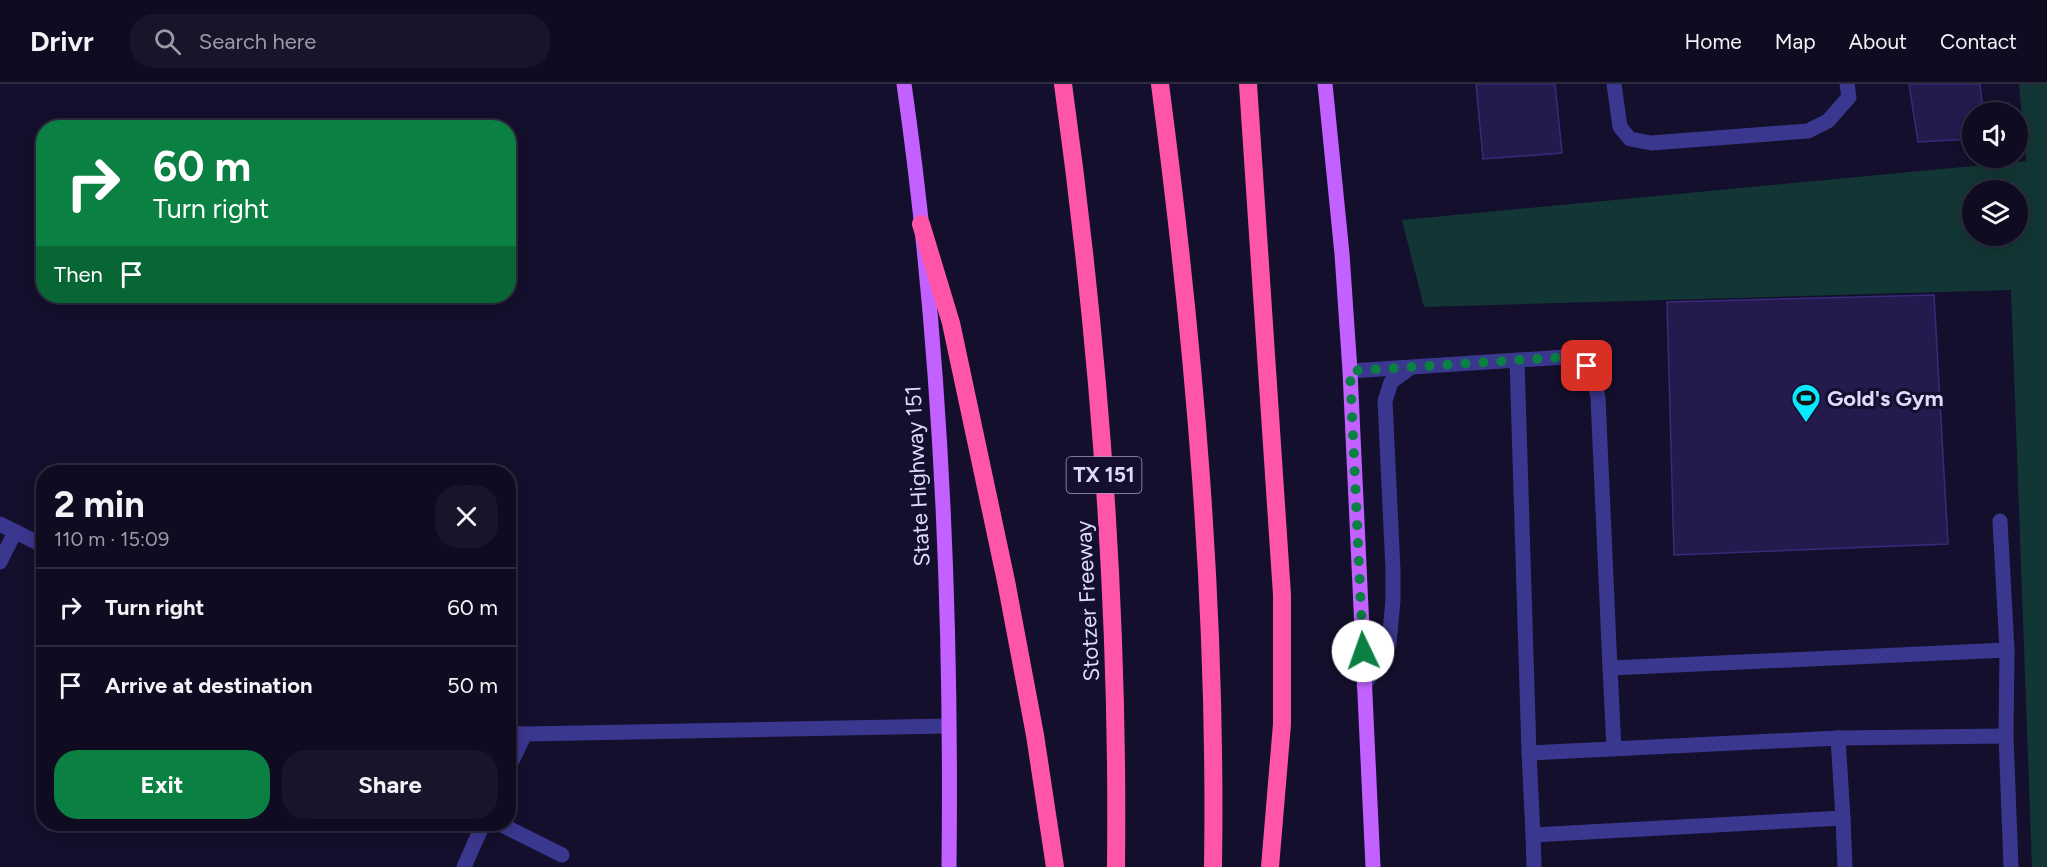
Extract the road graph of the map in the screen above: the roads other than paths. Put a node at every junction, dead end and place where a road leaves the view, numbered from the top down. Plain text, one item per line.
1 (904, 84) edge
2 (1063, 84) edge
3 (1160, 84) edge
4 (1248, 84) edge
5 (1325, 84) edge
6 (1614, 84) edge
7 (1847, 84) edge
8 (921, 224) junction
9 (1517, 360) junction
10 (1412, 367) junction
11 (1350, 371) junction
12 (2000, 521) dead end
13 (0, 524) edge
14 (15, 532) junction
15 (36, 542) edge
16 (0, 562) edge
17 (2007, 650) junction
18 (1610, 668) junction
19 (1364, 686) junction
20 (948, 726) junction
21 (516, 733) edge
22 (525, 734) junction
23 (2006, 736) junction
24 (1838, 738) junction
25 (1614, 749) junction
26 (516, 753) edge
27 (1529, 753) junction
28 (1843, 818) junction
29 (480, 831) edge
30 (514, 831) edge
31 (1533, 835) junction
32 (562, 855) dead end
33 (464, 867) edge
34 (949, 867) edge
35 (1055, 867) edge
36 (1116, 867) edge
37 (1213, 867) edge
38 (1270, 867) edge
39 (1373, 867) edge
40 (1534, 867) edge
41 (1845, 867) edge
42 (2011, 867) edge

1 - 8 main road, State Highway 151
2 - 36 highway, Stotzer Freeway / TX 151
3 - 37 highway
4 - 38 highway
5 - 11 main road
6 - 7 lane
8 - 20 main road, State Highway 151
8 - 35 highway
9 - 10 lane
9 - 18 lane
9 - 27 lane
10 - 11 lane
10 - 19 lane
11 - 19 main road
12 - 17 lane
13 - 14 lane
14 - 15 lane
14 - 16 lane
17 - 18 lane
17 - 23 lane
18 - 25 lane
19 - 39 main road
20 - 22 lane
20 - 34 main road, State Highway 151
21 - 22 lane
22 - 26 lane
23 - 24 lane
23 - 42 lane
24 - 25 lane
24 - 28 lane
25 - 27 lane
27 - 31 lane
28 - 31 lane
28 - 41 lane
29 - 33 lane
30 - 32 lane
31 - 40 lane

